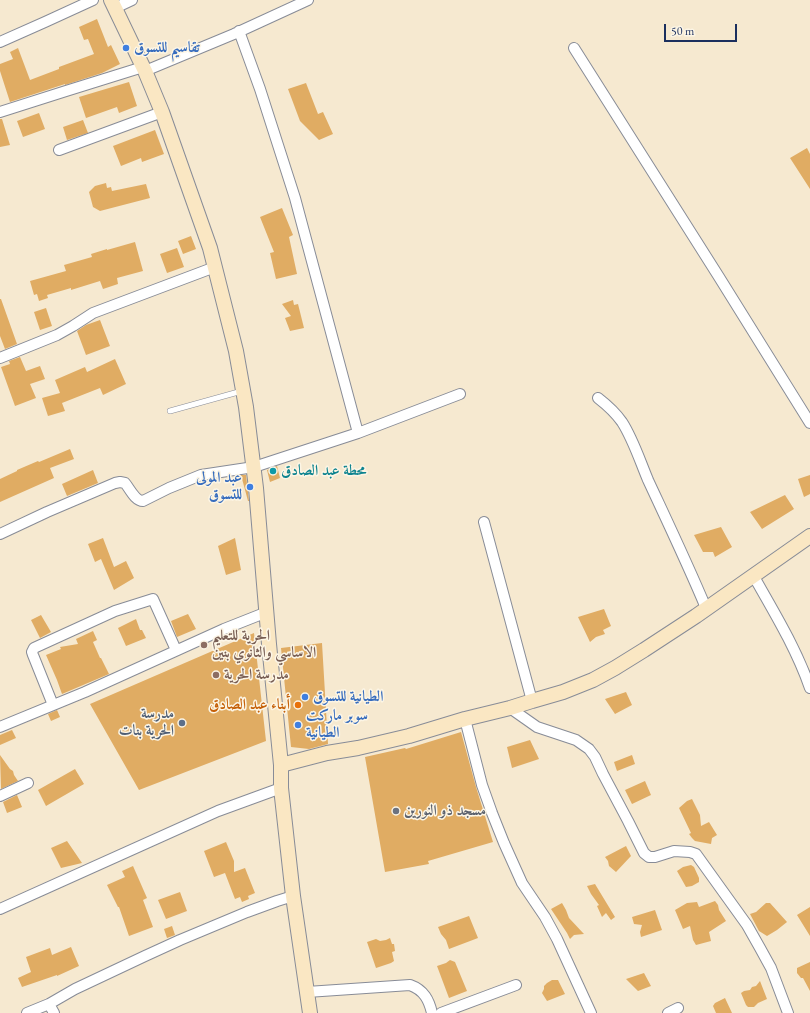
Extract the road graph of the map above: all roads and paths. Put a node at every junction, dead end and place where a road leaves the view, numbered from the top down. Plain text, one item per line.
1 (93, 0) edge
2 (132, 0) edge
3 (308, 0) edge
4 (292, 3) edge
5 (113, 4) edge
6 (239, 32) junction
7 (0, 42) edge
8 (574, 48) dead end
9 (144, 69) junction
10 (0, 112) edge
11 (162, 112) junction
12 (58, 150) dead end
13 (215, 267) junction
14 (0, 358) edge
15 (243, 390) junction
16 (460, 394) dead end
17 (598, 398) dead end
18 (170, 411) dead end
19 (810, 423) edge
20 (358, 433) junction
21 (254, 467) junction
22 (484, 522) dead end
23 (0, 534) edge
24 (810, 536) edge
25 (753, 575) junction
26 (706, 608) junction
27 (267, 612) junction
28 (176, 650) junction
29 (810, 688) edge
30 (532, 702) junction
31 (53, 705) junction
32 (510, 708) junction
33 (465, 718) junction
34 (0, 727) edge
35 (281, 765) junction
36 (28, 783) dead end
37 (282, 788) junction
38 (0, 796) edge
39 (293, 896) junction
40 (0, 909) edge
41 (516, 985) dead end
42 (307, 992) junction
43 (52, 1008) edge
44 (678, 1008) dead end
45 (27, 1013) edge
46 (310, 1013) edge
47 (432, 1013) edge
48 (441, 1013) edge
49 (591, 1013) edge
50 (668, 1013) edge
51 (788, 1013) edge

1 - 7 street
2 - 5 street
3 - 4 street
4 - 6 street
5 - 9 street
6 - 9 street
6 - 20 street
8 - 19 street
9 - 10 street
9 - 11 street
11 - 12 street
11 - 13 street
13 - 14 street
13 - 15 street
15 - 18 lane
15 - 21 street
16 - 20 street
17 - 26 street
20 - 21 street
21 - 23 street
21 - 27 street
22 - 30 street
24 - 25 street
25 - 26 street
25 - 29 street
26 - 30 street
27 - 28 street
27 - 35 street
28 - 31 street
28 - 31 street
30 - 32 street
31 - 34 street
32 - 33 street
32 - 51 street
33 - 35 street
33 - 49 street
35 - 37 street
36 - 38 street
37 - 39 street
37 - 40 street
39 - 42 street
39 - 43 street
41 - 48 street
42 - 46 street
42 - 47 street
43 - 45 street
44 - 50 street

